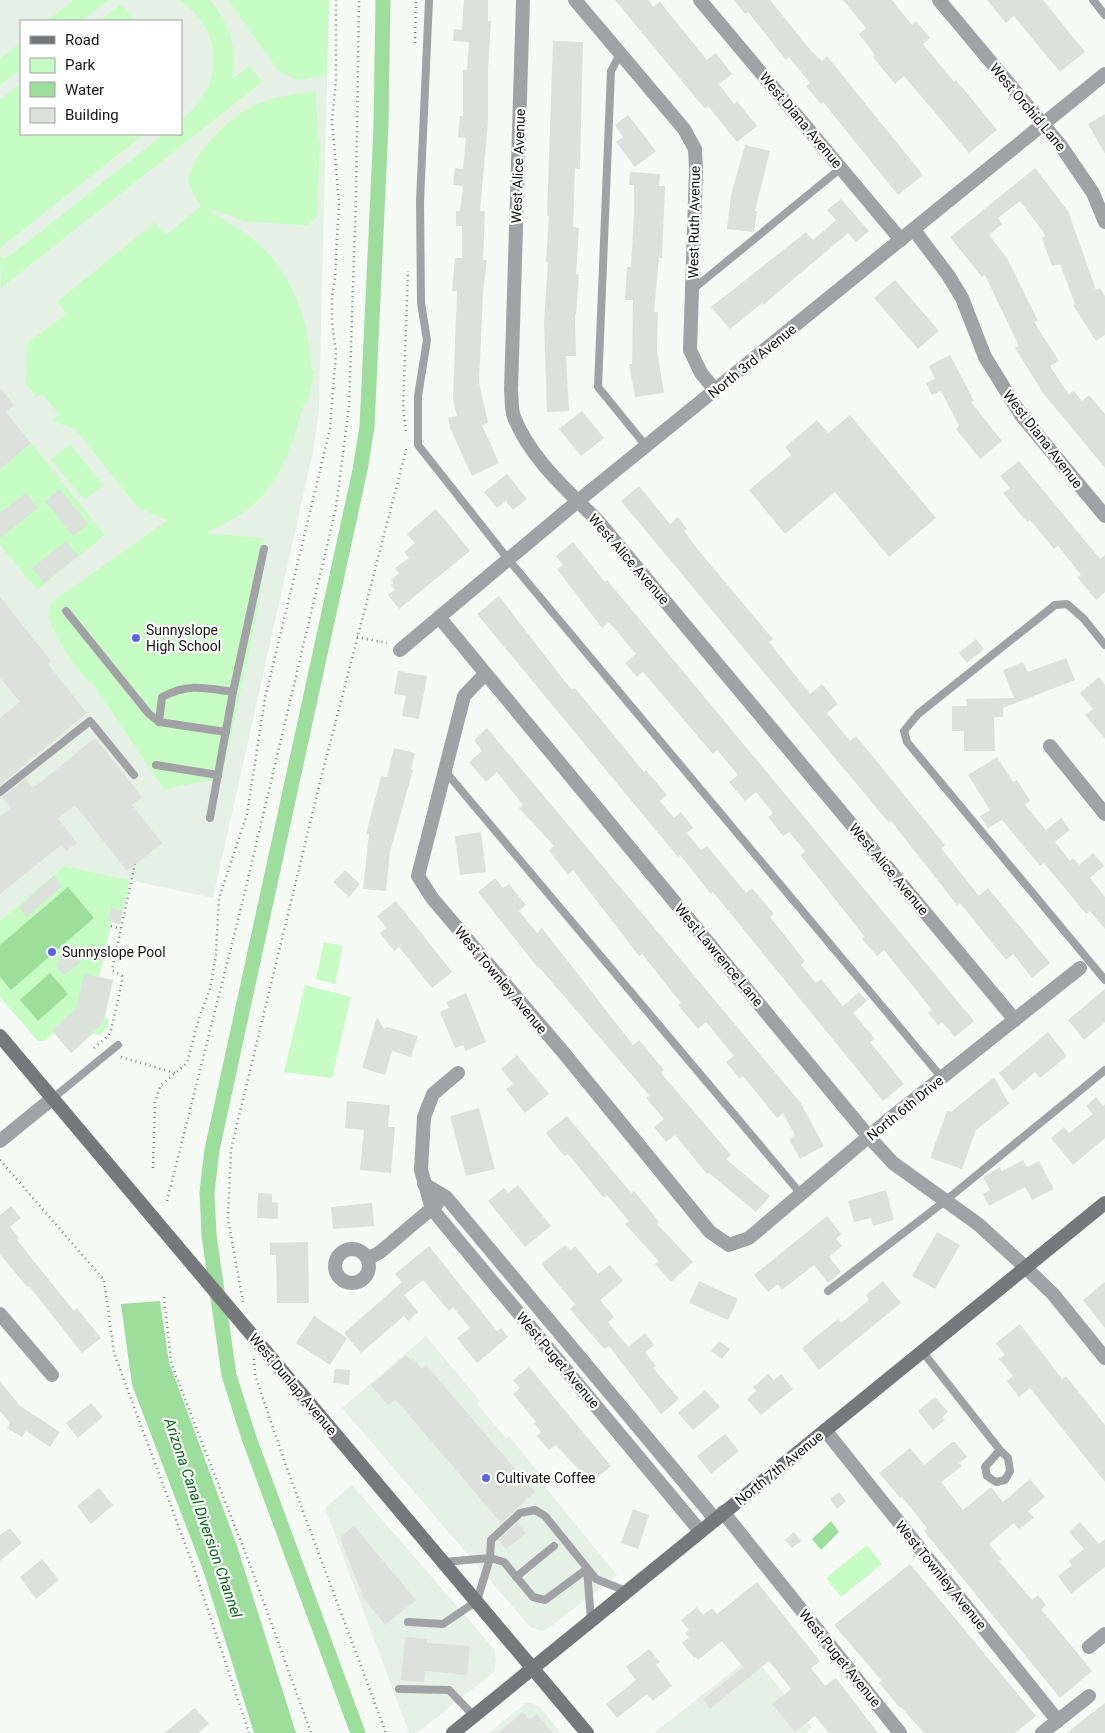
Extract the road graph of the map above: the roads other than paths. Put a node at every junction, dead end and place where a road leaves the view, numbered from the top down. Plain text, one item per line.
1 (429, 0) edge
2 (523, 0) edge
3 (575, 0) edge
4 (700, 0) edge
5 (939, 0) edge
6 (1093, 0) edge
7 (1105, 15) edge
8 (620, 54) junction
9 (1105, 74) edge
10 (1042, 123) junction
11 (841, 168) junction
12 (1105, 222) edge
13 (914, 230) junction
14 (901, 240) junction
15 (692, 290) junction
16 (714, 390) junction
17 (646, 446) junction
18 (578, 501) junction
19 (1105, 516) edge
20 (264, 549) dead end
21 (508, 558) junction
22 (66, 611) dead end
23 (439, 617) junction
24 (1105, 645) edge
25 (400, 650) road end
26 (485, 674) junction
27 (233, 692) junction
28 (159, 722) junction
29 (226, 732) junction
30 (1050, 746) dead end
31 (156, 765) dead end
32 (444, 770) junction
33 (134, 775) dead end
34 (218, 775) junction
35 (0, 792) edge
36 (1105, 814) edge
37 (210, 818) dead end
38 (1080, 968) dead end
39 (1105, 980) edge
40 (1015, 1020) junction
41 (0, 1036) edge
42 (118, 1045) dead end
43 (1105, 1070) edge
44 (458, 1072) dead end
45 (942, 1078) junction
46 (53, 1098) junction
47 (869, 1137) junction
48 (0, 1141) edge
49 (424, 1184) junction
50 (801, 1194) junction
51 (446, 1198) junction
52 (945, 1201) junction
53 (1105, 1203) edge
54 (432, 1209) junction
55 (729, 1245) joint
56 (368, 1258) dead end
57 (1025, 1267) junction
58 (828, 1291) dead end
59 (529, 1297) junction
60 (514, 1308) junction
61 (0, 1314) edge
62 (922, 1351) junction
63 (1105, 1358) edge
64 (52, 1375) dead end
65 (825, 1430) junction
66 (1000, 1450) dead end
67 (719, 1516) junction
68 (700, 1531) junction
69 (554, 1546) dead end
70 (490, 1558) junction
71 (444, 1562) junction
72 (587, 1569) junction
73 (516, 1577) junction
74 (626, 1591) junction
75 (477, 1601) junction
76 (591, 1620) junction
77 (408, 1622) dead end
78 (1105, 1634) edge
79 (1089, 1647) dead end
80 (533, 1668) junction
81 (399, 1689) dead end
82 (1089, 1696) dead end
83 (474, 1716) junction
84 (1058, 1721) junction
85 (453, 1733) edge
86 (586, 1733) edge
87 (900, 1733) edge
88 (1042, 1733) edge

1 - 21 lane
2 - 18 street, West Alice Avenue
3 - 8 street, West Ruth Avenue
4 - 11 street, West Diana Avenue
5 - 10 street, West Orchid Lane
6 - 7 lane
8 - 15 street, West Ruth Avenue
8 - 17 lane
9 - 10 street, North 3rd Avenue
10 - 12 street, West Orchid Lane
10 - 13 street, North 3rd Avenue
11 - 14 street, West Diana Avenue
11 - 15 lane
13 - 14 street, North 3rd Avenue
13 - 19 street, West Diana Avenue
14 - 16 street, North 3rd Avenue
15 - 16 street, West Ruth Avenue
16 - 17 street, North 3rd Avenue
17 - 18 street, North 3rd Avenue
18 - 21 street, North 3rd Avenue
18 - 40 street, West Alice Avenue
20 - 27 lane
21 - 23 street, North 3rd Avenue
21 - 45 lane
22 - 28 lane
23 - 25 street, North 3rd Avenue
23 - 26 street, West Lawrence Lane
24 - 39 lane
26 - 32 street, West Townley Avenue
26 - 47 street, West Lawrence Lane
27 - 28 lane
27 - 29 lane
28 - 29 lane
29 - 34 lane
30 - 36 street
31 - 34 lane
32 - 50 lane
32 - 55 street, West Townley Avenue
33 - 35 lane
34 - 37 lane
38 - 40 street, North 6th Drive
40 - 45 street, North 6th Drive
41 - 46 main road, West Dunlap Avenue
42 - 46 lane
43 - 52 lane
44 - 49 street, West Puget Avenue
45 - 47 street, North 6th Drive
46 - 48 street
46 - 71 main road, West Dunlap Avenue
47 - 50 street, North 6th Drive
47 - 52 street, West Lawrence Lane
49 - 51 street, West Puget Avenue
49 - 54 street, West Puget Avenue
50 - 55 street, North 6th Drive
51 - 54 street
51 - 59 street, West Puget Avenue
52 - 57 street, West Lawrence Lane
52 - 58 lane
53 - 57 main road, North 7th Avenue
54 - 56 street
54 - 60 street, West Puget Avenue
57 - 62 main road, North 7th Avenue
57 - 63 street, West Lawrence Lane
59 - 60 street
59 - 67 street, West Puget Avenue
60 - 68 street, West Puget Avenue
61 - 64 street
62 - 65 main road, North 7th Avenue
62 - 66 lane
65 - 67 main road, North 7th Avenue
65 - 84 street, West Townley Avenue
67 - 68 main road, North 7th Avenue
67 - 87 street, West Puget Avenue
68 - 74 main road, North 7th Avenue
69 - 73 lane
70 - 71 lane
70 - 72 lane
70 - 73 lane
70 - 75 lane
71 - 75 main road, West Dunlap Avenue
72 - 73 lane
72 - 74 lane
72 - 76 lane
74 - 76 main road, North 7th Avenue
75 - 77 lane
75 - 80 main road, West Dunlap Avenue
76 - 80 main road, North 7th Avenue
78 - 79 street
80 - 83 main road, North 7th Avenue
80 - 86 main road, West Dunlap Avenue
81 - 83 lane
82 - 84 street
83 - 85 main road, North 7th Avenue
84 - 88 street

